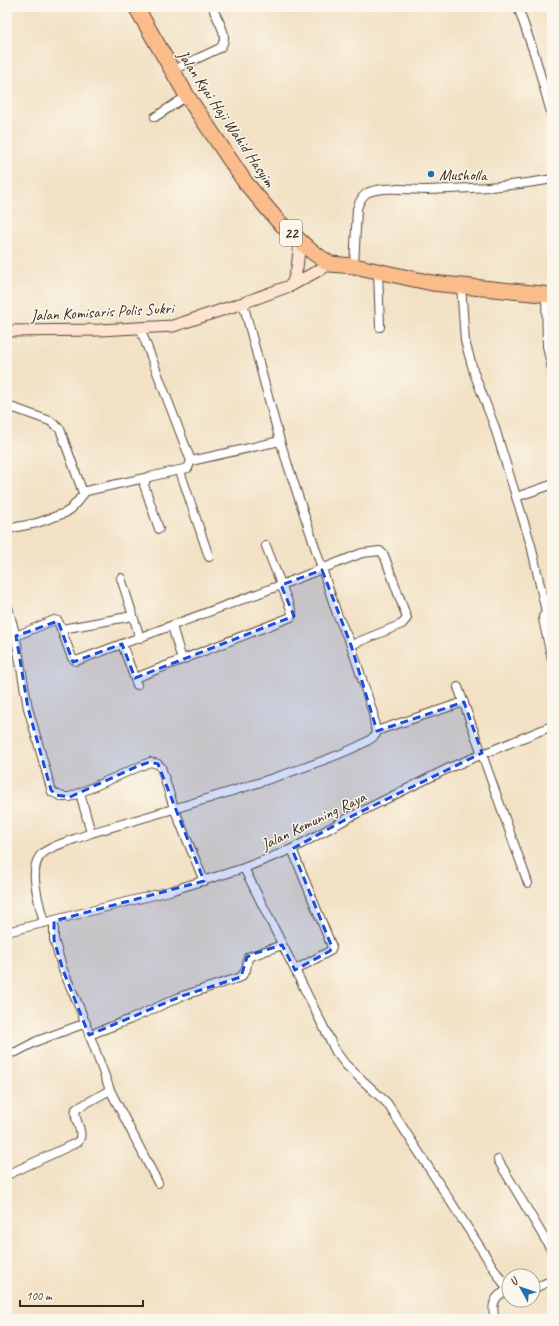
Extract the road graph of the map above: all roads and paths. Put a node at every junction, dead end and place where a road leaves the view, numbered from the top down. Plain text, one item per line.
1 (136, 7) edge
2 (518, 7) edge
3 (214, 11) dead end
4 (173, 70) junction
5 (187, 96) junction
6 (552, 116) edge
7 (155, 117) dead end
8 (552, 179) edge
9 (300, 242) junction
10 (330, 264) junction
11 (354, 266) junction
12 (378, 272) junction
13 (292, 285) junction
14 (461, 285) junction
15 (549, 295) edge
16 (243, 303) junction
17 (380, 327) dead end
18 (140, 328) junction
19 (7, 331) edge
20 (552, 368) edge
21 (14, 408) dead end
22 (280, 441) junction
23 (191, 461) junction
24 (180, 470) junction
25 (149, 477) junction
26 (551, 485) edge
27 (83, 493) junction
28 (516, 497) junction
29 (7, 529) edge
30 (159, 529) dead end
31 (266, 546) dead end
32 (209, 557) dead end
33 (322, 570) junction
34 (121, 578) dead end
35 (281, 585) junction
36 (7, 604) edge
37 (549, 611) edge
38 (133, 616) junction
39 (172, 626) junction
40 (62, 629) junction
41 (16, 636) junction
42 (140, 638) junction
43 (122, 644) junction
44 (351, 645) junction
45 (551, 654) edge
46 (182, 660) junction
47 (458, 687) dead end
48 (464, 702) junction
49 (552, 726) edge
50 (376, 730) junction
51 (482, 753) junction
52 (80, 793) junction
53 (174, 808) junction
54 (91, 833) junction
55 (292, 849) junction
56 (244, 868) junction
57 (204, 881) junction
58 (528, 883) dead end
59 (54, 921) junction
60 (44, 923) junction
61 (7, 932) edge
62 (282, 945) junction
63 (295, 970) junction
64 (86, 1023) junction
65 (89, 1035) junction
66 (7, 1053) edge
67 (110, 1090) junction
68 (498, 1160) dead end
69 (7, 1175) edge
70 (158, 1183) dead end
71 (552, 1251) edge
72 (501, 1280) edge
73 (552, 1280) edge
74 (541, 1285) edge
75 (501, 1294) edge
76 (496, 1319) edge

1 - 4 highway, Jalan Kyai Haji Wahid Hasyim / 22
2 - 6 street
3 - 4 street
4 - 5 highway, Jalan Kyai Haji Wahid Hasyim / 22
5 - 7 street
5 - 9 highway, Jalan Kyai Haji Wahid Hasyim / 22
8 - 11 street
9 - 10 highway, Jalan Kyai Haji Wahid Hasyim / 22
9 - 13 main road
10 - 11 highway
10 - 13 main road, Jalan Komisaris Polis Sukri
11 - 12 highway
12 - 14 highway
12 - 17 street
13 - 16 main road, Jalan Komisaris Polis Sukri
14 - 15 highway
14 - 28 street
15 - 20 street
16 - 18 main road, Jalan Komisaris Polis Sukri
16 - 22 street
18 - 19 main road, Jalan Komisaris Polis Sukri
18 - 23 street
21 - 27 street
22 - 23 street
22 - 33 street
23 - 24 street
24 - 25 street
24 - 32 street
25 - 27 street
25 - 30 street
26 - 28 street
27 - 29 street
28 - 37 street
31 - 35 street
33 - 35 street
33 - 44 street
33 - 44 street
34 - 38 street
35 - 39 street
35 - 46 street
36 - 41 street
37 - 45 street
38 - 40 street
38 - 42 street
39 - 42 street
39 - 46 street
40 - 41 street
40 - 43 street
41 - 52 street
42 - 43 street
43 - 46 street
44 - 50 street
47 - 48 street
48 - 50 street
48 - 51 street
49 - 51 street, Jalan Kemuning Raya
50 - 53 street
51 - 55 street, Jalan Kemuning Raya
51 - 58 street
52 - 53 street
52 - 54 street
53 - 54 street
53 - 57 street
54 - 60 street
55 - 56 street, Jalan Kemuning Raya
55 - 63 street
56 - 57 street, Jalan Kemuning Raya
56 - 62 street
57 - 59 street, Jalan Kemuning Raya
59 - 60 street, Jalan Kemuning Raya
59 - 64 street
60 - 61 street, Jalan Kemuning Raya
62 - 63 street
62 - 65 street
63 - 72 street
64 - 65 street
64 - 66 street
65 - 67 street
67 - 69 street
67 - 70 street
68 - 71 street
73 - 74 street
75 - 76 street

